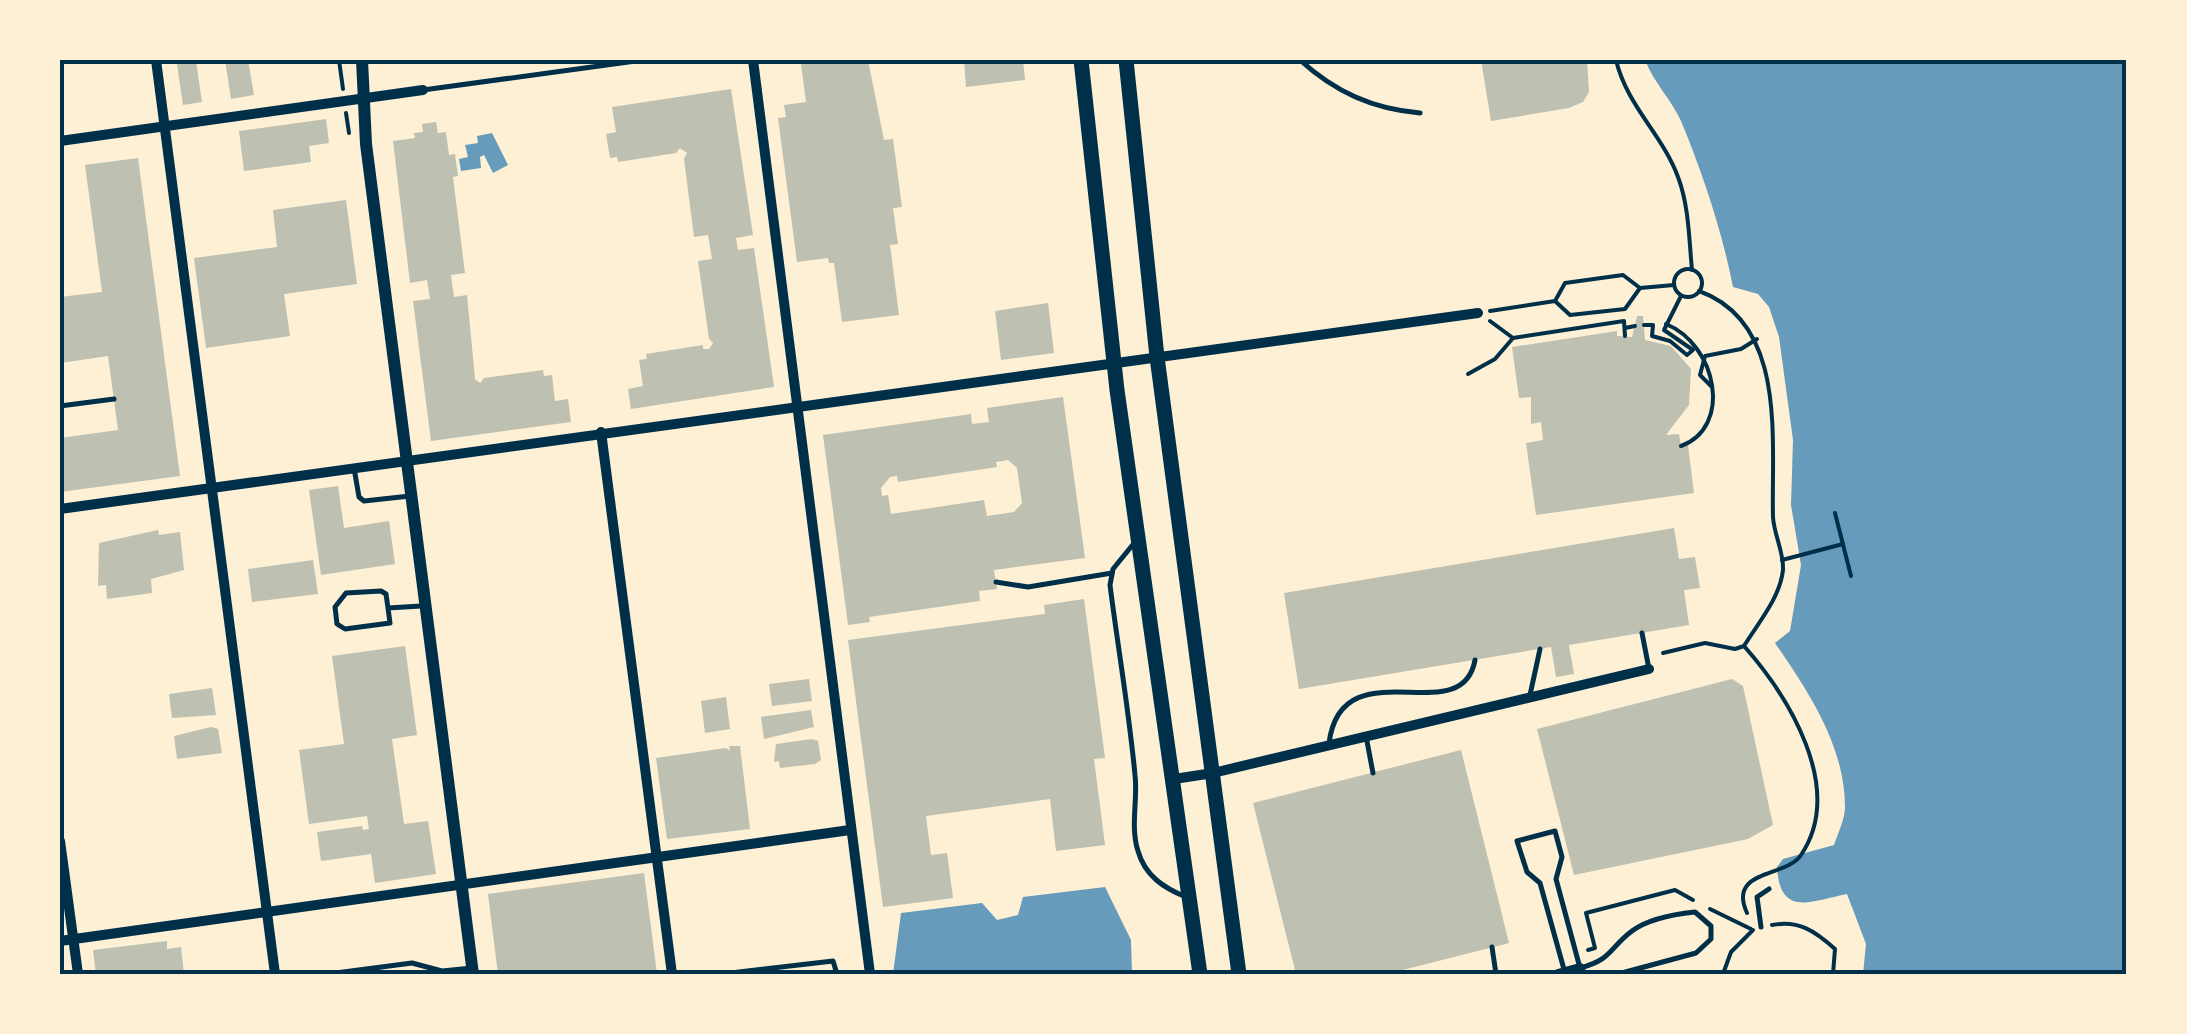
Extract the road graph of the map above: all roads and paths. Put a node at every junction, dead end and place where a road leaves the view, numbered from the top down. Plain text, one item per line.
1 (156, 60) edge
2 (339, 60) edge
3 (362, 60) edge
4 (643, 60) edge
5 (752, 60) edge
6 (1081, 60) edge
7 (1126, 60) edge
8 (1300, 60) edge
9 (1616, 60) edge
10 (423, 90) joint
11 (343, 92) dead end
12 (364, 97) junction
13 (1420, 114) dead end
14 (165, 124) junction
15 (60, 141) edge
16 (1692, 270) junction
17 (1674, 285) junction
18 (1640, 288) junction
19 (1699, 291) junction
20 (1682, 296) junction
21 (1554, 300) junction
22 (1478, 312) junction
23 (1666, 324) junction
24 (1644, 325) dead end
25 (1635, 326) dead end
26 (1625, 328) junction
27 (1625, 336) dead end
28 (1513, 338) junction
29 (1757, 339) junction
30 (1705, 356) junction
31 (1158, 357) junction
32 (1114, 363) junction
33 (1468, 374) dead end
34 (1713, 387) junction
35 (114, 399) dead end
36 (60, 406) edge
37 (798, 407) junction
38 (601, 432) junction
39 (1681, 446) dead end
40 (408, 461) junction
41 (354, 468) junction
42 (211, 488) junction
43 (410, 496) junction
44 (60, 510) edge
45 (1835, 512) dead end
46 (1137, 540) junction
47 (1843, 544) junction
48 (1782, 560) junction
49 (1112, 573) junction
50 (1851, 576) dead end
51 (996, 582) dead end
52 (424, 606) junction
53 (388, 608) junction
54 (1642, 633) dead end
55 (1744, 646) junction
56 (1540, 649) dead end
57 (1662, 653) dead end
58 (1475, 660) dead end
59 (1649, 669) joint
60 (1529, 698) junction
61 (1366, 736) junction
62 (1328, 746) junction
63 (1213, 773) junction
64 (1373, 773) dead end
65 (1174, 779) junction
66 (850, 830) junction
67 (60, 841) edge
68 (1804, 850) dead end
69 (656, 856) junction
70 (1556, 879) junction
71 (1540, 882) junction
72 (461, 884) junction
73 (1768, 889) dead end
74 (1190, 899) junction
75 (267, 912) junction
76 (1761, 927) junction
77 (74, 939) junction
78 (60, 941) edge
79 (1492, 947) dead end
80 (473, 971) edge
81 (1581, 971) edge
82 (1563, 973) edge
83 (78, 974) edge
84 (275, 974) edge
85 (328, 974) edge
86 (672, 974) edge
87 (722, 974) edge
88 (836, 974) edge
89 (870, 974) edge
90 (1200, 974) edge
91 (1239, 974) edge
92 (1496, 974) edge
93 (1618, 974) edge
94 (1723, 974) edge
95 (1833, 974) edge

1 - 14 street
2 - 11 path
3 - 12 street
4 - 10 lane
5 - 37 street
6 - 32 main road
7 - 31 main road
8 - 13 lane
9 - 16 path
10 - 12 street
12 - 14 street
12 - 40 street
14 - 15 street
14 - 42 street
16 - 17 path
16 - 19 path
17 - 18 path
17 - 20 path
18 - 21 path
18 - 21 path
19 - 20 path
19 - 29 path
20 - 23 path
21 - 22 path
22 - 28 path
22 - 31 street
23 - 24 path
23 - 30 path
25 - 26 path
26 - 27 path
26 - 28 path
28 - 33 path
29 - 30 path
29 - 48 path
30 - 34 path
30 - 34 path
31 - 32 street
31 - 63 main road
32 - 37 street
32 - 46 main road
34 - 39 path
35 - 36 lane
37 - 38 street
37 - 66 street
38 - 40 street
38 - 69 street
40 - 41 street
40 - 43 street
41 - 42 street
41 - 43 lane
42 - 44 street
42 - 75 street
43 - 52 street
45 - 47 path
46 - 49 lane
46 - 65 main road
47 - 48 path
47 - 50 path
48 - 55 path
49 - 51 lane
49 - 74 lane
52 - 53 lane
52 - 72 street
53 - 53 lane
54 - 59 lane
55 - 57 path
55 - 68 path
56 - 60 lane
58 - 62 lane
59 - 60 street
60 - 61 street
61 - 62 street
61 - 64 lane
62 - 63 street
63 - 65 street
63 - 91 main road
65 - 74 main road
66 - 69 street
66 - 89 street
67 - 77 street
69 - 72 street
69 - 86 street
70 - 71 lane
70 - 71 lane
70 - 81 lane
71 - 82 lane
72 - 75 street
72 - 80 street
73 - 76 lane
74 - 90 main road
75 - 77 street
75 - 84 street
76 - 94 path
76 - 95 path
77 - 78 street
77 - 83 street
79 - 92 lane
80 - 85 lane
81 - 82 street
81 - 93 lane
87 - 88 lane

